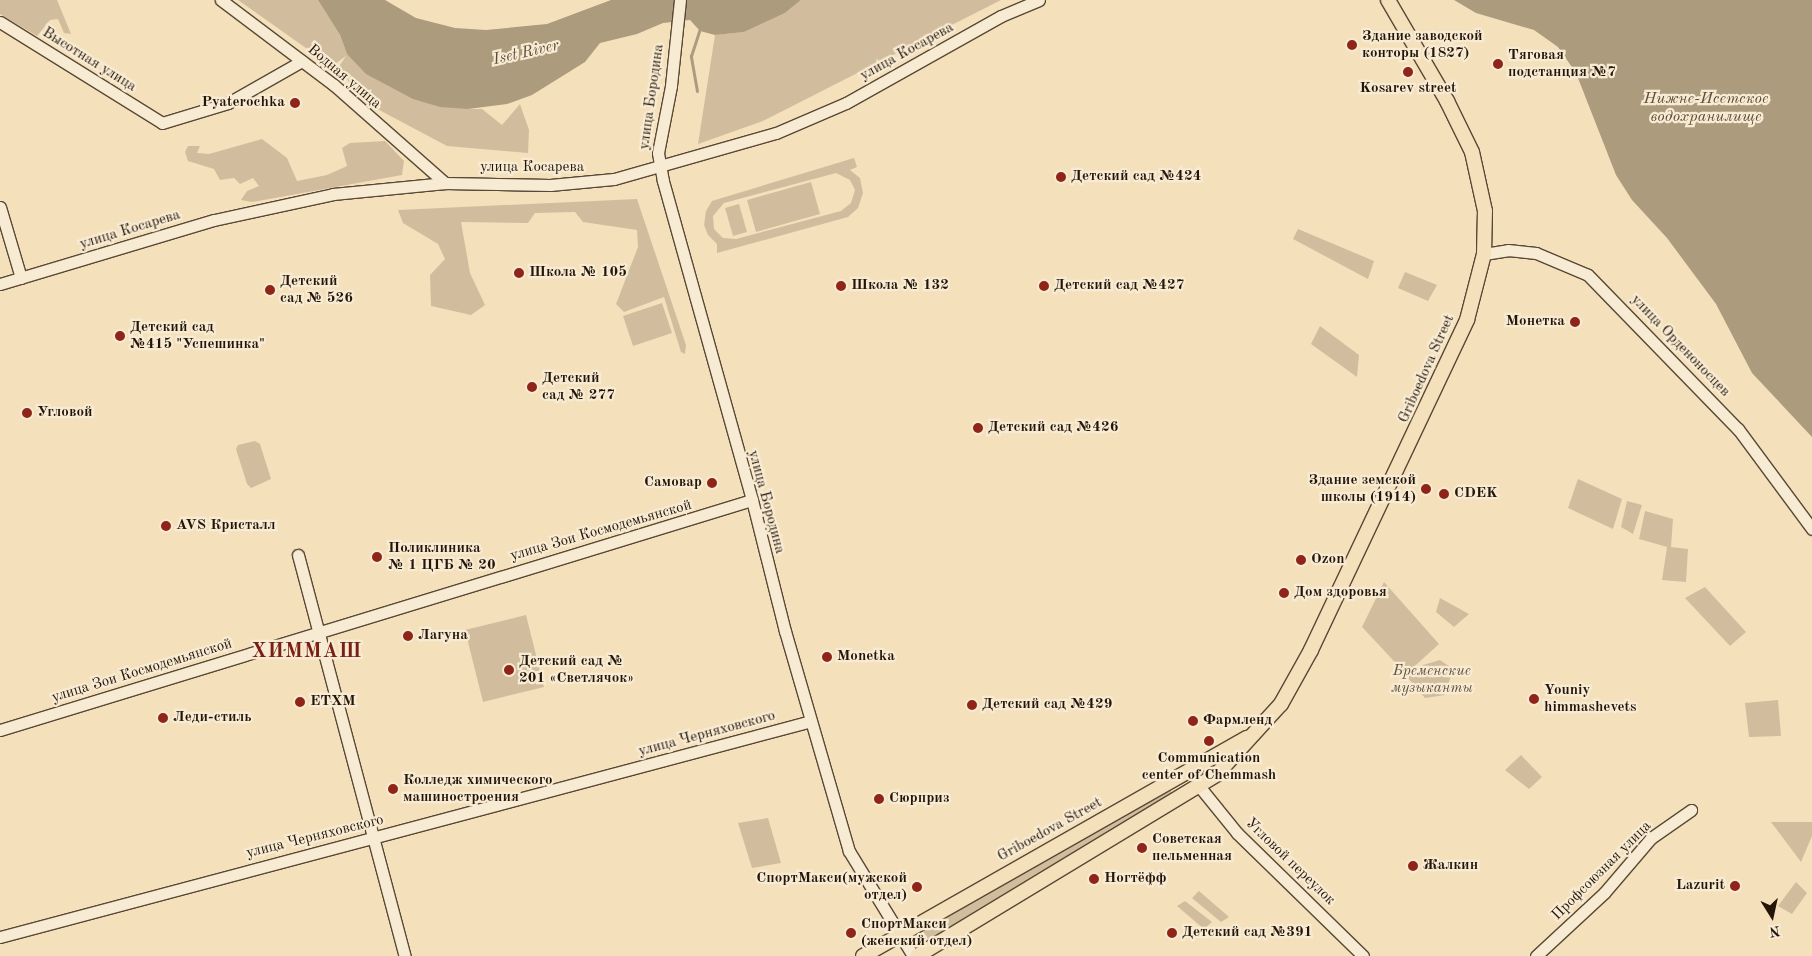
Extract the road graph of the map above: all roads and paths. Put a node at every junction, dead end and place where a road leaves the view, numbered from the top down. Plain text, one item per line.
1 (220, 0) edge
2 (680, 0) edge
3 (1039, 0) edge
4 (1388, 0) edge
5 (0, 22) edge
6 (302, 61) junction
7 (659, 167) junction
8 (445, 183) junction
9 (0, 207) edge
10 (1484, 254) junction
11 (21, 278) junction
12 (0, 284) edge
13 (752, 500) junction
14 (1812, 529) edge
15 (298, 555) dead end
16 (320, 632) junction
17 (812, 721) junction
18 (0, 730) edge
19 (1254, 734) junction
20 (1199, 786) junction
21 (1691, 810) dead end
22 (373, 838) junction
23 (899, 934) junction
24 (0, 937) edge
25 (405, 956) edge
26 (863, 956) edge
27 (913, 956) edge
28 (917, 956) edge
29 (1363, 956) edge
30 (1536, 956) edge

1 - 6 street, Водная улица
2 - 7 street, улица Бородина
3 - 7 street, улица Косарева
4 - 10 main road, Griboedova Street
5 - 6 street, Высотная улица
6 - 8 street, Водная улица
7 - 8 street, улица Косарева
7 - 13 street, улица Бородина
8 - 11 street, улица Косарева
9 - 11 street
10 - 14 street, улица Орденоносцев
10 - 19 main road, Griboedova Street
11 - 12 street, улица Косарева
13 - 16 street, улица Зои Космодемьянской
13 - 17 street, улица Бородина
15 - 16 street
16 - 18 street, улица Зои Космодемьянской
16 - 22 street
17 - 22 street, улица Черняховского
17 - 23 street, улица Бородина
19 - 20 main road, Griboedova Street
19 - 23 main road, Griboedova Street
20 - 28 main road, Griboedova Street
20 - 29 street, Угловой переулок
21 - 30 street, Профсоюзная улица
22 - 24 street, улица Черняховского
22 - 25 street
23 - 26 main road, Griboedova Street
23 - 27 street, улица Бородина

